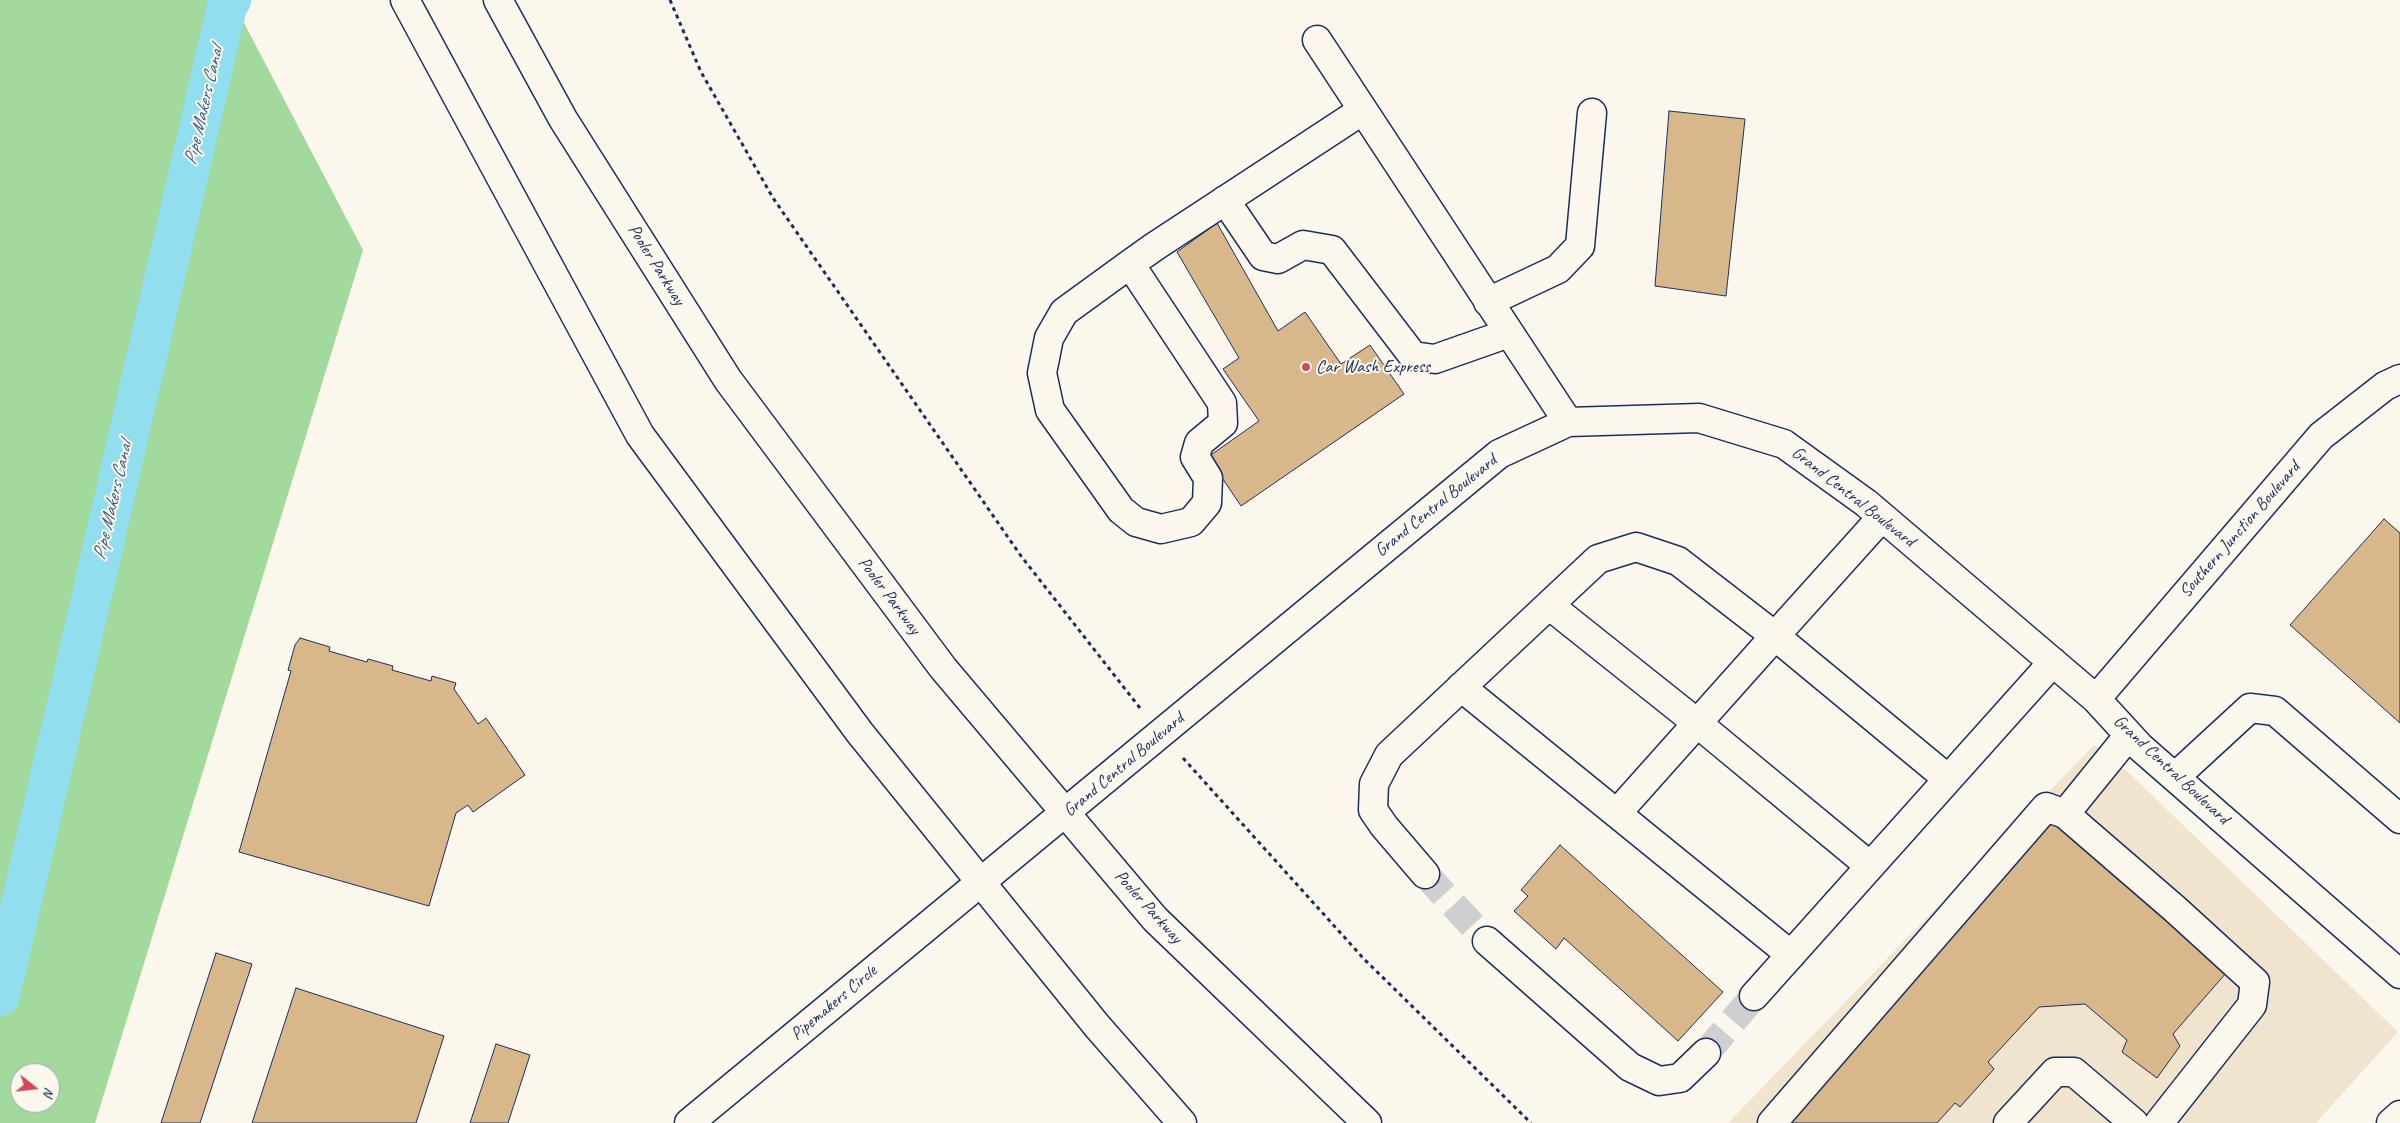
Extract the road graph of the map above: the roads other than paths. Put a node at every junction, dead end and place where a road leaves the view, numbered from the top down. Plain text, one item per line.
1 (405, 0) edge
2 (498, 0) edge
3 (1317, 40) dead end
4 (1363, 110) junction
5 (1592, 113) dead end
6 (1225, 200) junction
7 (1130, 264) junction
8 (1488, 302) junction
9 (1509, 333) junction
10 (2400, 378) edge
11 (1568, 422) junction
12 (1882, 517) junction
13 (1549, 605) junction
14 (1775, 636) junction
15 (2053, 662) junction
16 (1461, 687) junction
17 (2096, 699) junction
18 (1697, 723) junction
19 (2129, 735) junction
20 (2175, 777) junction
21 (1948, 779) junction
22 (1066, 813) junction
23 (1617, 814) junction
24 (2065, 814) junction
25 (2400, 819) edge
26 (1870, 866) junction
27 (1425, 874) tunnel mouth
28 (980, 882) junction
29 (1487, 941) tunnel mouth
30 (1791, 954) junction
31 (2400, 974) edge
32 (1754, 996) tunnel mouth
33 (1706, 1053) tunnel mouth
34 (2400, 1115) edge
35 (689, 1123) edge
36 (1182, 1123) edge
37 (1367, 1123) edge
38 (1772, 1123) edge
39 (2008, 1123) edge
40 (2134, 1123) edge
41 (2158, 1123) edge
42 (2391, 1123) edge

1 - 28 main road
2 - 22 main road, Pooler Parkway
3 - 4 main road
4 - 6 main road
4 - 8 main road
5 - 8 main road
6 - 7 main road
6 - 9 main road
7 - 7 main road
8 - 9 main road
9 - 11 main road
10 - 17 main road, Southern Junction Boulevard
11 - 12 main road, Grand Central Boulevard
11 - 22 main road, Grand Central Boulevard
12 - 14 main road
12 - 15 main road, Grand Central Boulevard
13 - 14 main road
13 - 16 main road
13 - 18 main road
14 - 18 main road
14 - 21 main road
15 - 17 main road, Grand Central Boulevard
15 - 21 main road
16 - 23 main road
16 - 27 main road
17 - 19 main road, Grand Central Boulevard
18 - 23 main road
18 - 26 main road
19 - 20 main road, Grand Central Boulevard
19 - 24 main road
20 - 25 main road
20 - 31 main road, Grand Central Boulevard
21 - 26 main road
22 - 28 main road, Grand Central Boulevard
22 - 37 main road, Pooler Parkway
23 - 30 main road
24 - 38 main road
24 - 41 main road
26 - 30 main road
28 - 35 main road, Pipemakers Circle
28 - 36 main road
29 - 33 main road
30 - 32 main road
34 - 42 main road
39 - 40 main road

